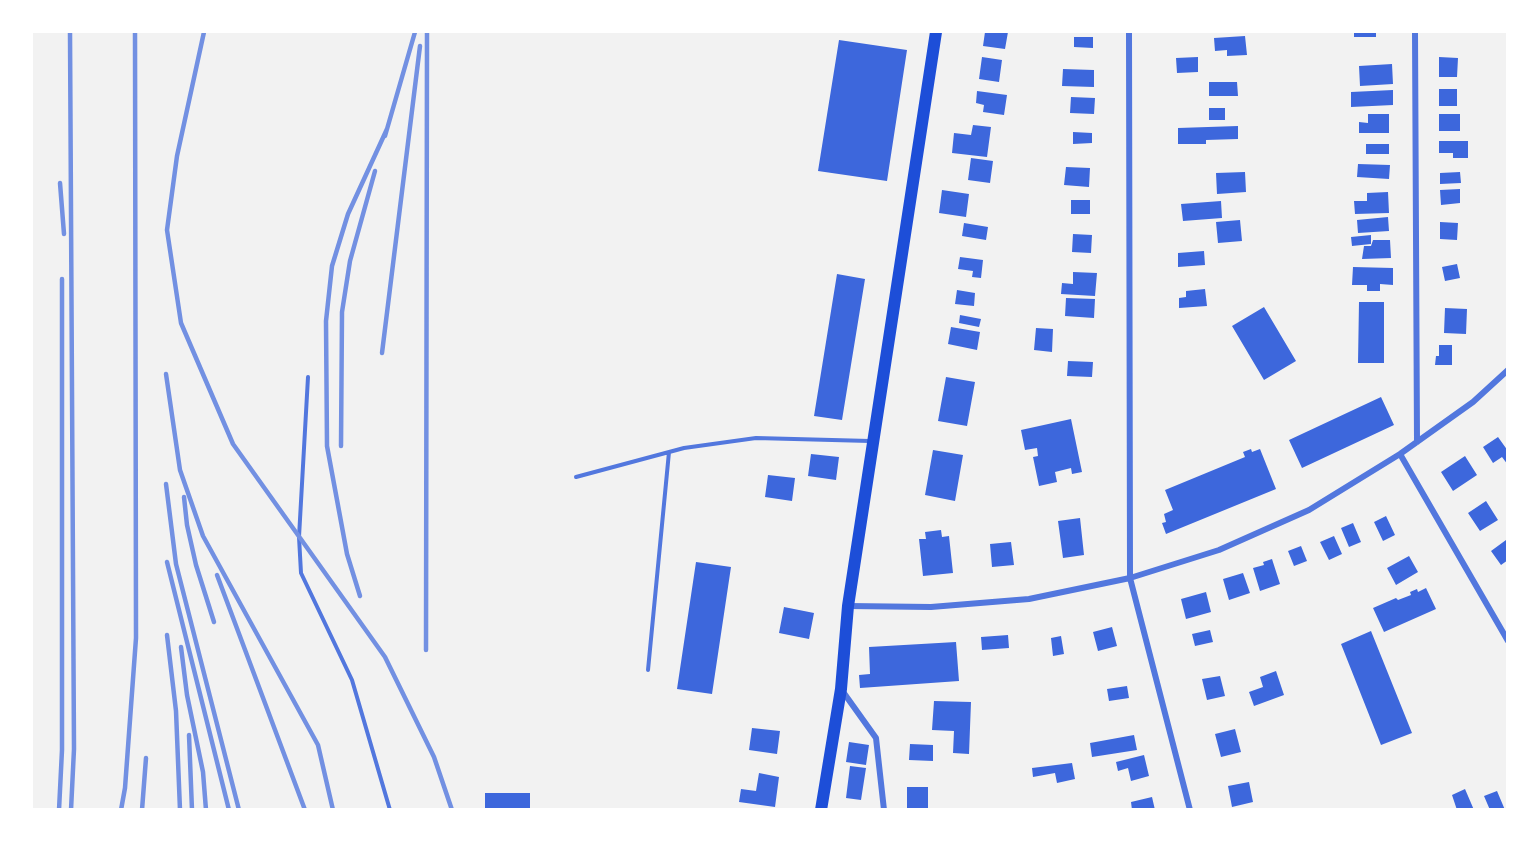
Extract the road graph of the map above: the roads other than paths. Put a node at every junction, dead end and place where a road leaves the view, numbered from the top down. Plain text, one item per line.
1 (936, 32) edge
2 (1129, 32) edge
3 (1415, 32) edge
4 (1508, 370) edge
5 (308, 377) dead end
6 (874, 441) junction
7 (1417, 442) junction
8 (669, 452) junction
9 (1400, 454) junction
10 (576, 477) dead end
11 (1130, 578) junction
12 (848, 606) junction
13 (1508, 641) edge
14 (648, 670) dead end
15 (841, 689) junction
16 (390, 810) edge
17 (821, 810) edge
18 (884, 810) edge
19 (1190, 810) edge

1 - 6 main road
2 - 11 street
3 - 7 street
4 - 7 street
5 - 16 lane
6 - 8 lane
6 - 12 main road
7 - 9 street
8 - 10 lane
8 - 14 lane
9 - 11 street
9 - 13 street
11 - 12 street
11 - 19 street
12 - 15 main road
15 - 17 main road
15 - 18 street

